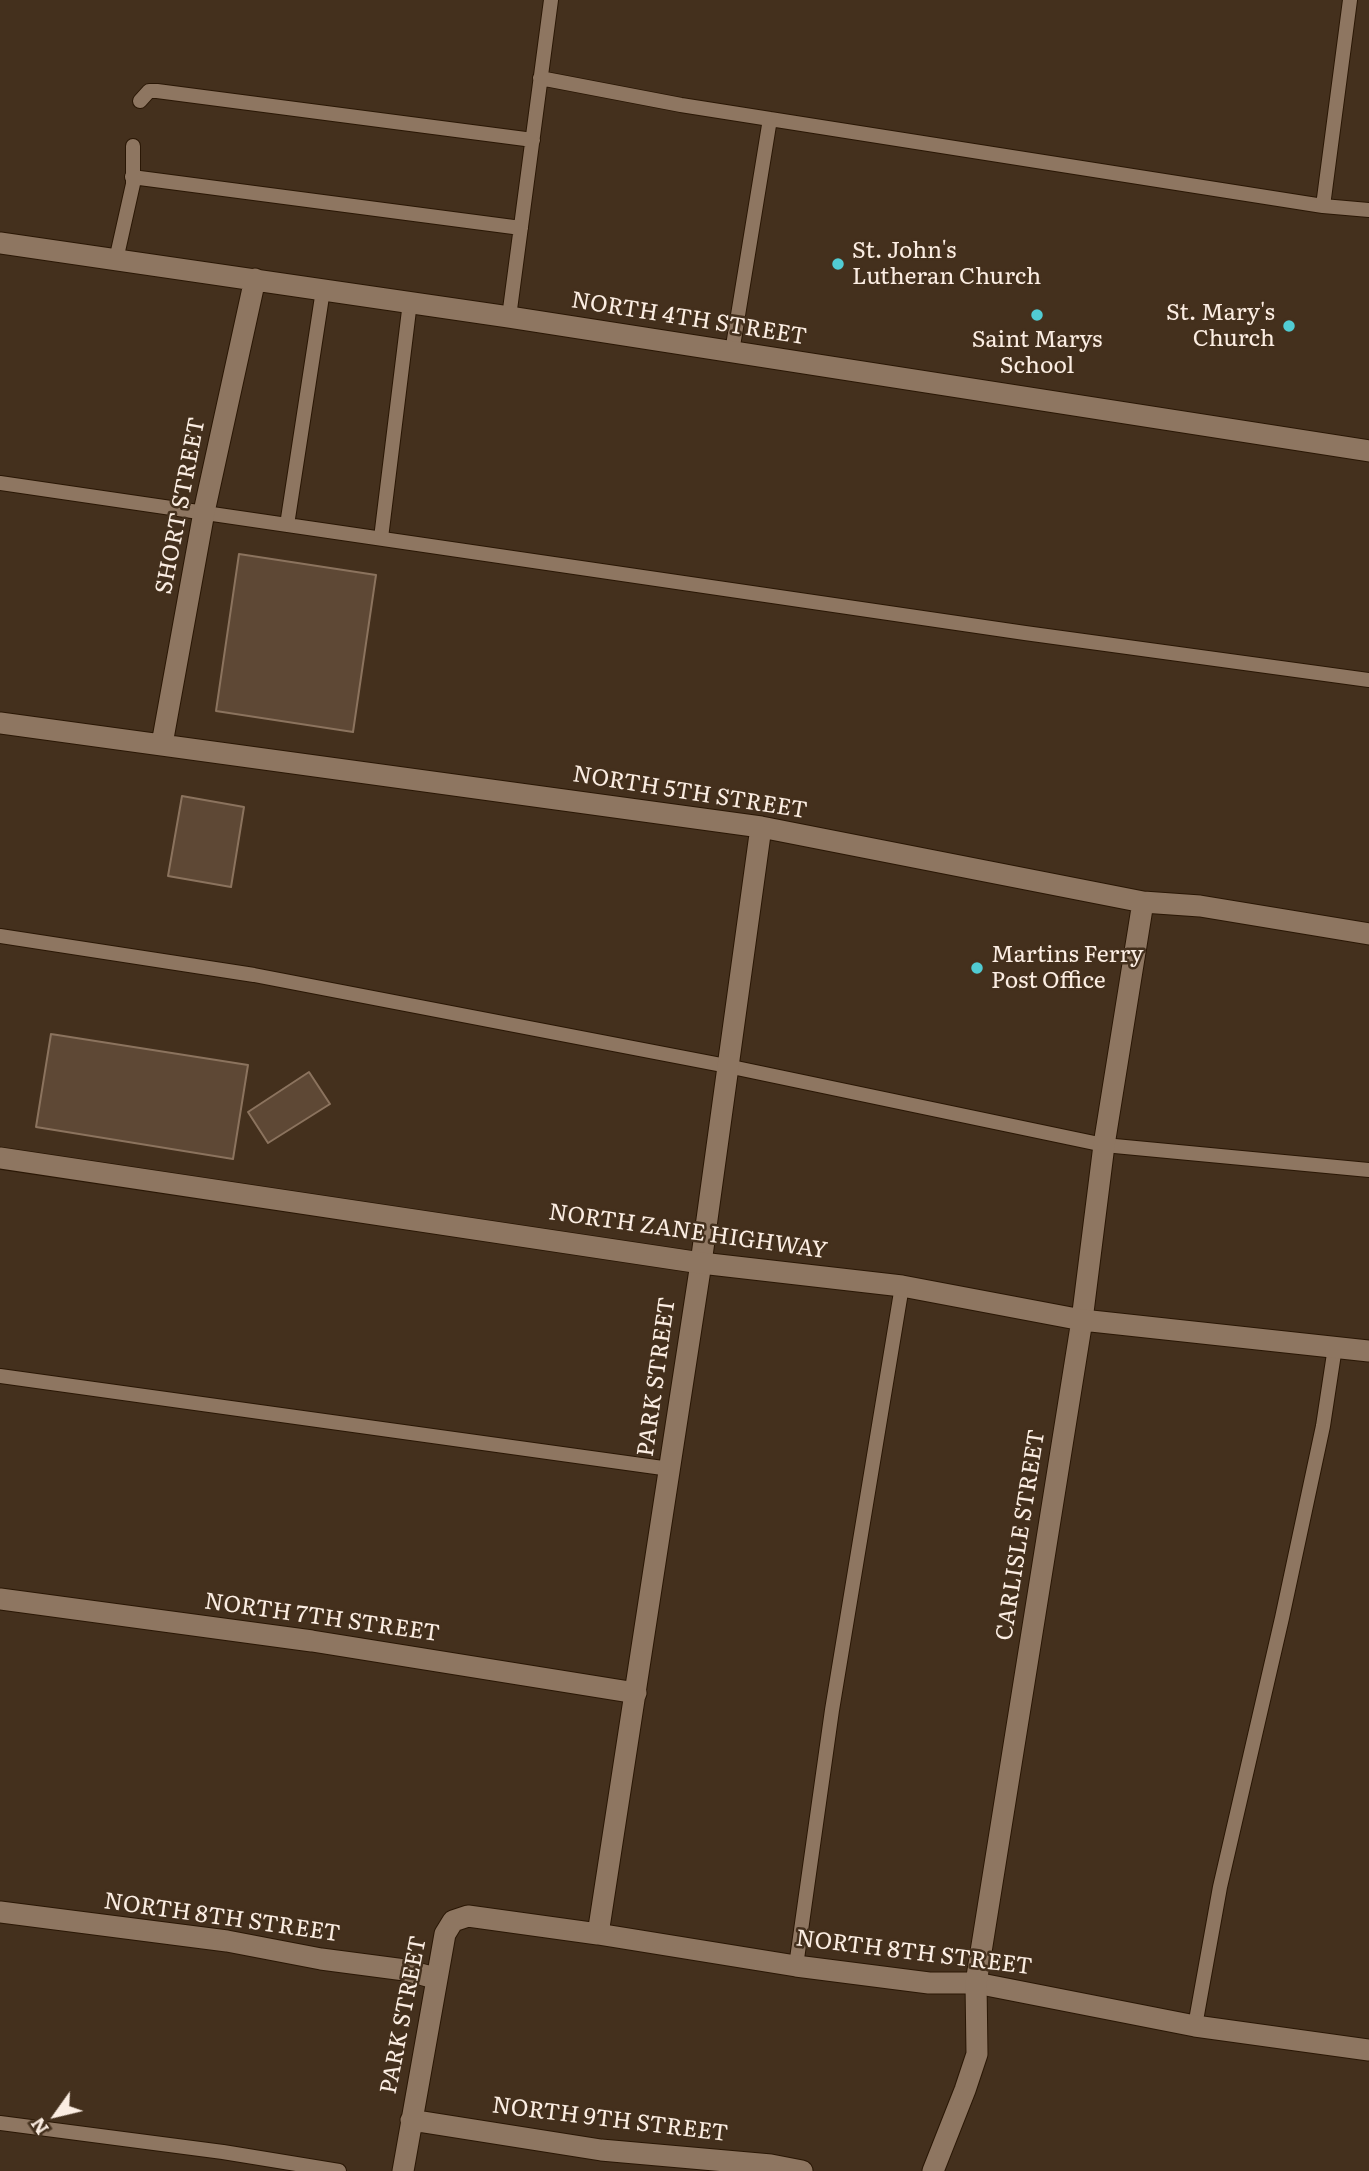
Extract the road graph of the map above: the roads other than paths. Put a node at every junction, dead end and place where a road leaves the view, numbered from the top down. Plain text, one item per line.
1 (551, 0) edge
2 (1350, 0) edge
3 (540, 78) junction
4 (140, 101) dead end
5 (770, 119) junction
6 (533, 140) junction
7 (133, 146) dead end
8 (132, 177) junction
9 (1323, 206) junction
10 (1369, 210) edge
11 (521, 228) junction
12 (0, 243) edge
13 (116, 260) junction
14 (255, 279) junction
15 (323, 290) junction
16 (410, 302) junction
17 (509, 317) junction
18 (732, 352) junction
19 (1369, 452) edge
20 (0, 483) edge
21 (204, 512) junction
22 (287, 525) junction
23 (381, 538) junction
24 (1369, 680) edge
25 (0, 723) edge
26 (162, 744) junction
27 (761, 827) junction
28 (1143, 902) junction
29 (1369, 934) edge
30 (0, 936) edge
31 (726, 1066) junction
32 (1104, 1145) junction
33 (0, 1158) edge
34 (1369, 1170) edge
35 (701, 1263) junction
36 (902, 1286) junction
37 (1082, 1320) junction
38 (1335, 1347) junction
39 (1369, 1352) edge
40 (0, 1376) edge
41 (670, 1469) junction
42 (0, 1599) edge
43 (636, 1693) junction
44 (0, 1912) edge
45 (535, 1924) joint
46 (598, 1934) junction
47 (796, 1966) junction
48 (435, 1978) junction
49 (976, 1983) junction
50 (1195, 2026) junction
51 (1369, 2050) edge
52 (411, 2120) junction
53 (0, 2123) edge
54 (339, 2171) edge
55 (403, 2171) edge
56 (802, 2171) edge
57 (933, 2171) edge

1 - 3 lane
2 - 9 lane
3 - 5 lane
3 - 6 lane
4 - 6 lane
5 - 9 lane
5 - 18 lane
6 - 11 lane
7 - 8 lane
8 - 11 lane
8 - 13 lane
9 - 10 lane
11 - 17 lane
12 - 13 street, NORTH 4TH STREET
13 - 14 street, NORTH 4TH STREET
14 - 15 street, NORTH 4TH STREET
14 - 21 street, SHORT STREET
15 - 16 street, NORTH 4TH STREET
15 - 22 lane
16 - 17 street, NORTH 4TH STREET
16 - 23 lane
17 - 18 street, NORTH 4TH STREET
18 - 19 street, NORTH 4TH STREET
20 - 21 lane
21 - 22 lane
21 - 26 street, SHORT STREET
22 - 23 lane
23 - 24 lane
25 - 26 street, NORTH 5TH STREET
26 - 27 street, NORTH 5TH STREET
27 - 28 street, NORTH 5TH STREET
27 - 31 street, PARK STREET
28 - 29 street, NORTH 5TH STREET
28 - 32 street, CARLISLE STREET
30 - 31 lane
31 - 32 lane
31 - 35 street, PARK STREET
32 - 34 lane
32 - 37 street, CARLISLE STREET
33 - 35 street, NORTH ZANE HIGHWAY
35 - 36 street, NORTH ZANE HIGHWAY
35 - 41 street, PARK STREET
36 - 37 street, NORTH ZANE HIGHWAY
36 - 47 lane
37 - 38 street, NORTH ZANE HIGHWAY
37 - 49 street, CARLISLE STREET
38 - 39 street, NORTH ZANE HIGHWAY
38 - 50 lane
40 - 41 lane
41 - 43 street, PARK STREET
42 - 43 street, NORTH 7TH STREET
43 - 46 street, PARK STREET
44 - 48 street, NORTH 8TH STREET
45 - 46 street, NORTH 8TH STREET
45 - 48 street, PARK STREET
46 - 47 street, NORTH 8TH STREET
47 - 49 street, NORTH 8TH STREET
48 - 52 street, PARK STREET
49 - 50 street, NORTH 8TH STREET
49 - 57 street, CARLISLE STREET
50 - 51 street, NORTH 8TH STREET
52 - 55 street, PARK STREET
52 - 56 street, NORTH 9TH STREET
53 - 54 lane

